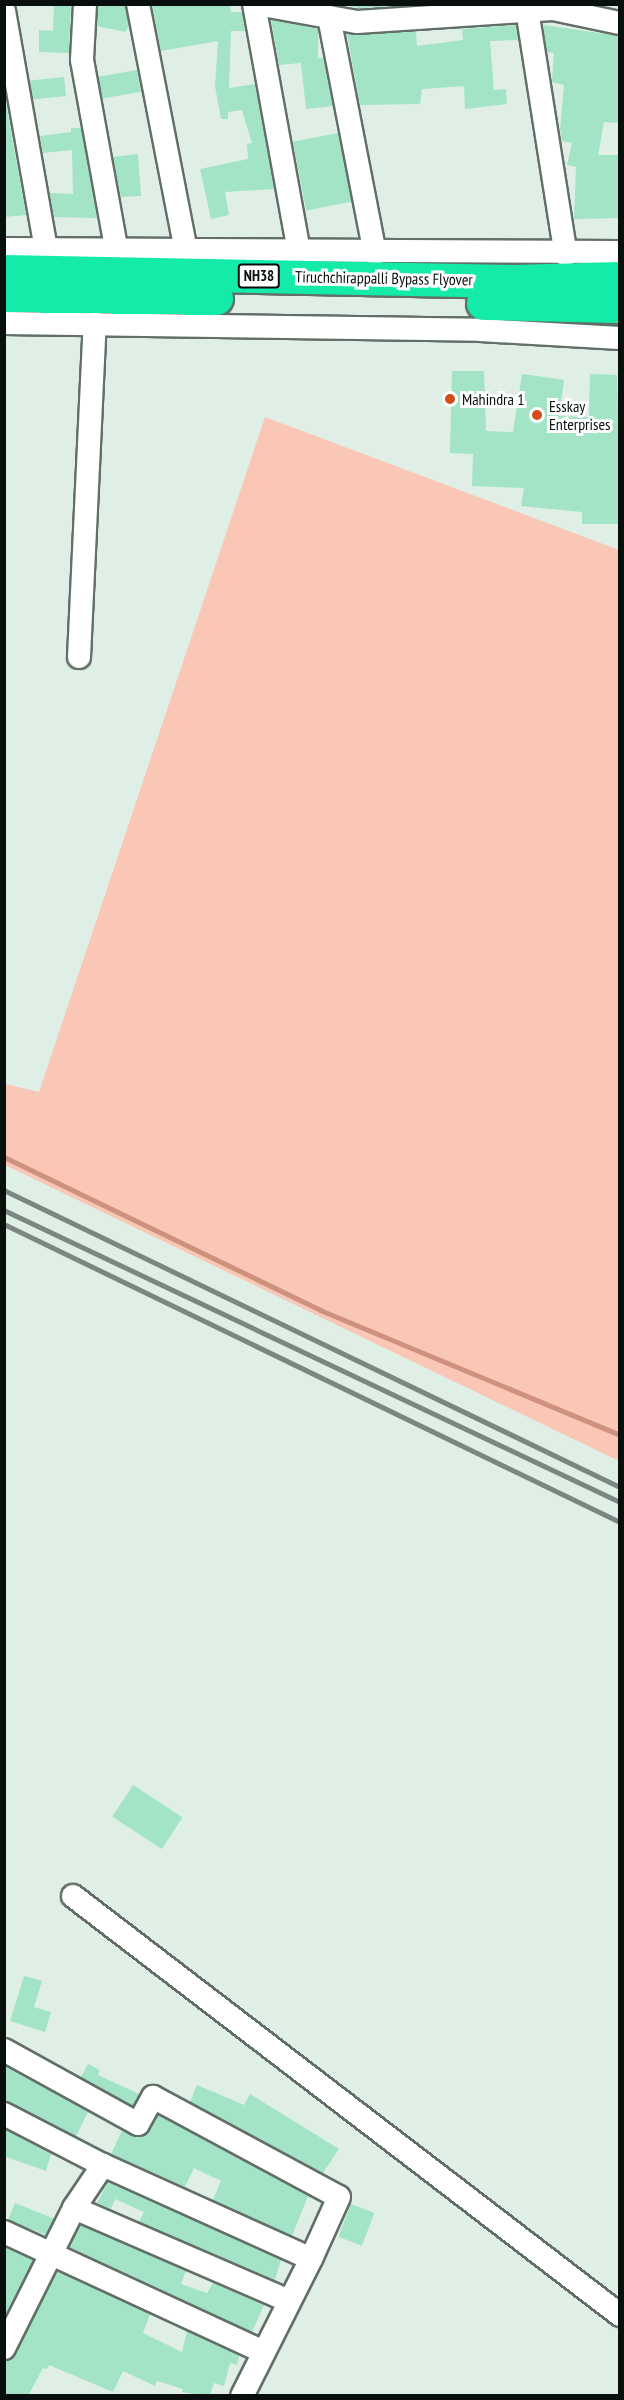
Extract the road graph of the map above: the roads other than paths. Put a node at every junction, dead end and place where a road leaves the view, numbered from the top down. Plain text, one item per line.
1 (85, 4) edge
2 (138, 4) edge
3 (255, 4) edge
4 (291, 8) edge
5 (518, 9) edge
6 (4, 11) edge
7 (398, 12) edge
8 (612, 15) edge
9 (329, 17) junction
10 (4, 249) edge
11 (46, 250) junction
12 (186, 250) junction
13 (299, 251) junction
14 (117, 252) junction
15 (620, 252) edge
16 (375, 254) junction
17 (566, 255) junction
18 (4, 271) edge
19 (620, 278) edge
20 (4, 295) edge
21 (620, 306) edge
22 (4, 312) edge
23 (4, 323) edge
24 (95, 323) junction
25 (36, 324) junction
26 (620, 338) edge
27 (78, 657) dead end
28 (73, 1896) dead end
29 (4, 2050) edge
30 (4, 2114) edge
31 (103, 2165) junction
32 (74, 2208) junction
33 (4, 2232) edge
34 (51, 2253) junction
35 (311, 2259) junction
36 (289, 2301) junction
37 (620, 2315) edge
38 (4, 2348) edge
39 (264, 2352) junction
40 (242, 2396) edge

1 - 14 street
2 - 12 street
3 - 4 street
3 - 13 street
4 - 9 street
5 - 7 street
5 - 8 street
5 - 17 street
6 - 11 street
7 - 9 street
9 - 16 street
10 - 11 street
11 - 14 street
12 - 13 street
12 - 14 street
13 - 16 street
15 - 17 street
16 - 17 street
18 - 19 highway, Tiruchchirappalli Bypass Flyover / NH38
20 - 21 highway, Tiruchchirappalli Bypass Flyover / NH38
22 - 25 street
23 - 25 street
24 - 25 street
24 - 26 street
24 - 27 street
28 - 37 street
29 - 35 street
30 - 31 street
31 - 32 street
31 - 35 street
32 - 34 street
32 - 36 street
33 - 34 street
34 - 38 street
34 - 39 street
35 - 36 street
36 - 39 street
39 - 40 street

